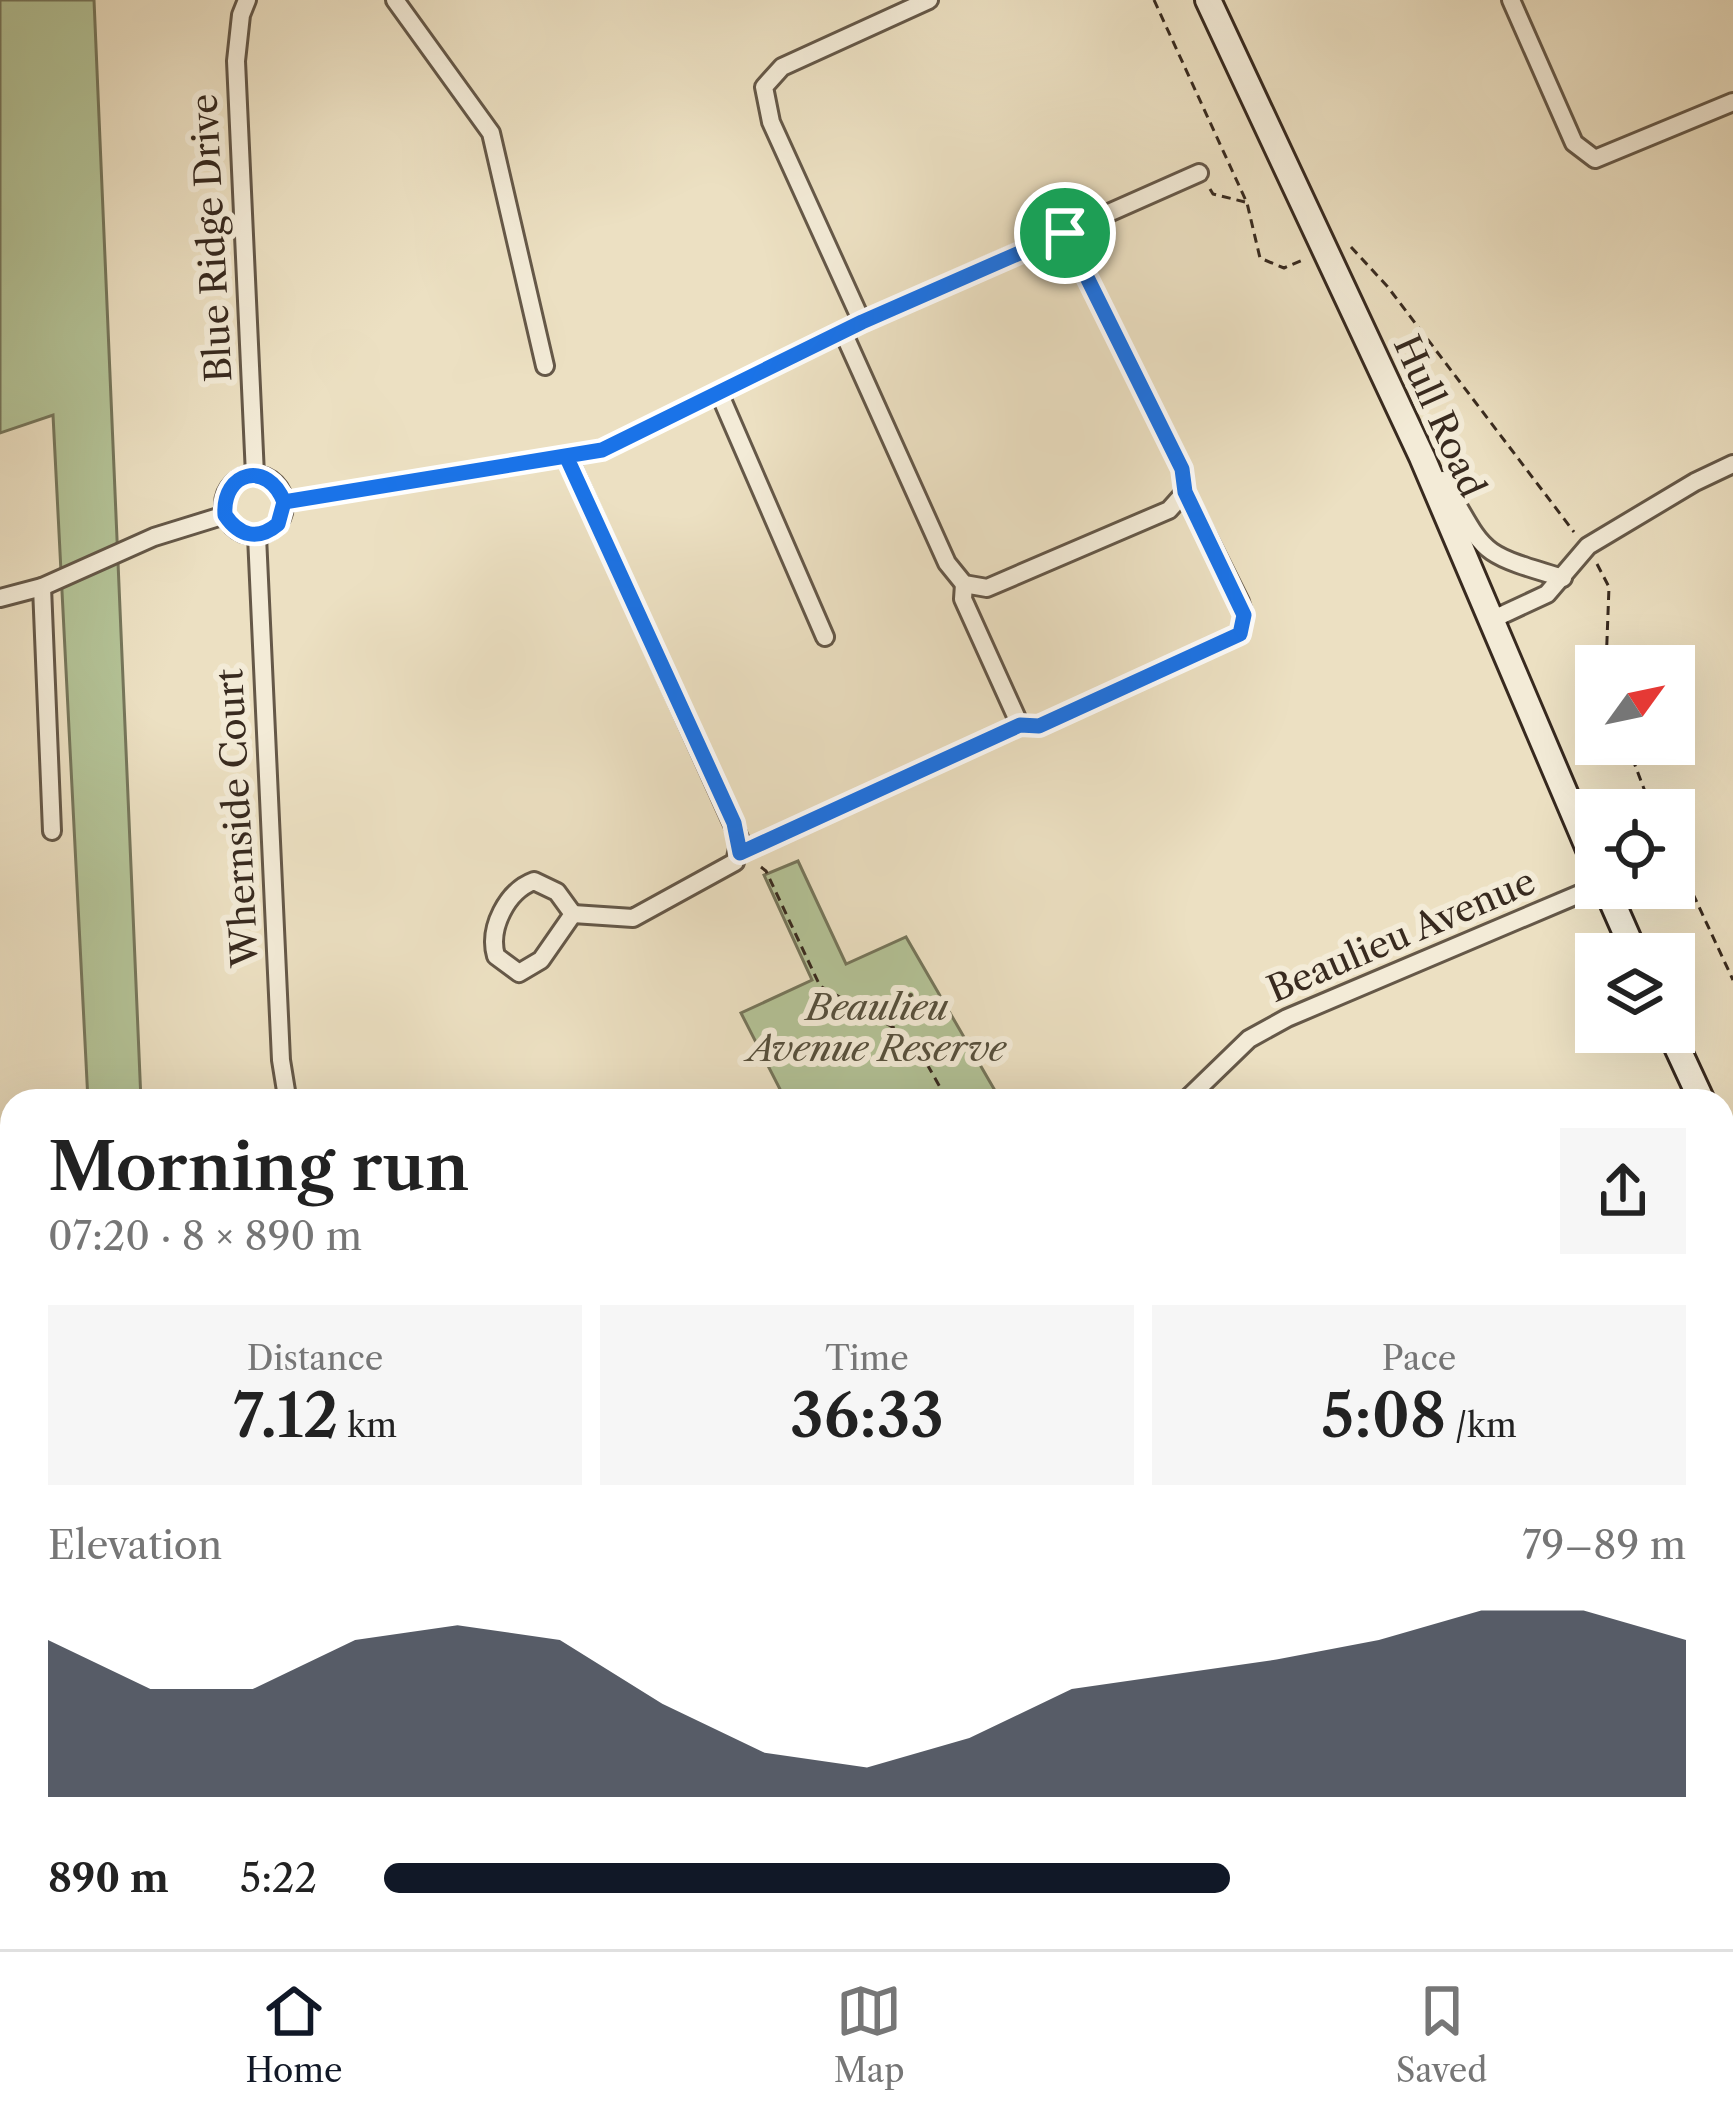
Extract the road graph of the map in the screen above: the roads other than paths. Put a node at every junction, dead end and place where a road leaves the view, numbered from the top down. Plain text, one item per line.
1 (247, 0) edge
2 (395, 0) edge
3 (929, 0) edge
4 (1208, 0) edge
5 (1511, 0) edge
6 (1733, 102) edge
7 (1199, 173) road end
8 (1065, 233) junction
9 (862, 322) junction
10 (843, 332) junction
11 (544, 365) dead end
12 (720, 395) junction
13 (566, 456) junction
14 (1422, 457) junction
15 (1733, 464) edge
16 (254, 475) junction
17 (1185, 492) junction
18 (284, 502) junction
19 (225, 515) junction
20 (257, 536) junction
21 (1563, 578) junction
22 (964, 584) junction
23 (42, 587) junction
24 (0, 598) edge
25 (1489, 621) junction
26 (825, 637) dead end
27 (1020, 725) junction
28 (1575, 818) edge
29 (52, 831) dead end
30 (740, 853) junction
31 (1575, 896) edge
32 (573, 914) junction
33 (1680, 1053) edge
34 (286, 1089) edge
35 (1197, 1089) edge
36 (1696, 1089) edge

1 - 16 street, Blue Ridge Drive
2 - 11 street
3 - 9 street
4 - 14 main road, Hull Road
5 - 6 street
7 - 8 street
8 - 9 street
8 - 17 street
9 - 10 street
10 - 12 street
10 - 22 street
12 - 13 street
12 - 26 street
13 - 18 street
13 - 30 street
14 - 21 street
14 - 25 main road, Hull Road
15 - 21 street
16 - 18 street
16 - 19 street
17 - 22 street
17 - 27 street
18 - 20 street
19 - 20 street
19 - 23 street
20 - 34 street, Whernside Court
21 - 25 street
22 - 27 street
23 - 24 street
23 - 29 street
25 - 28 main road, Hull Road
27 - 30 street
30 - 32 street
31 - 35 street, Beaulieu Avenue
32 - 32 street
33 - 36 main road

